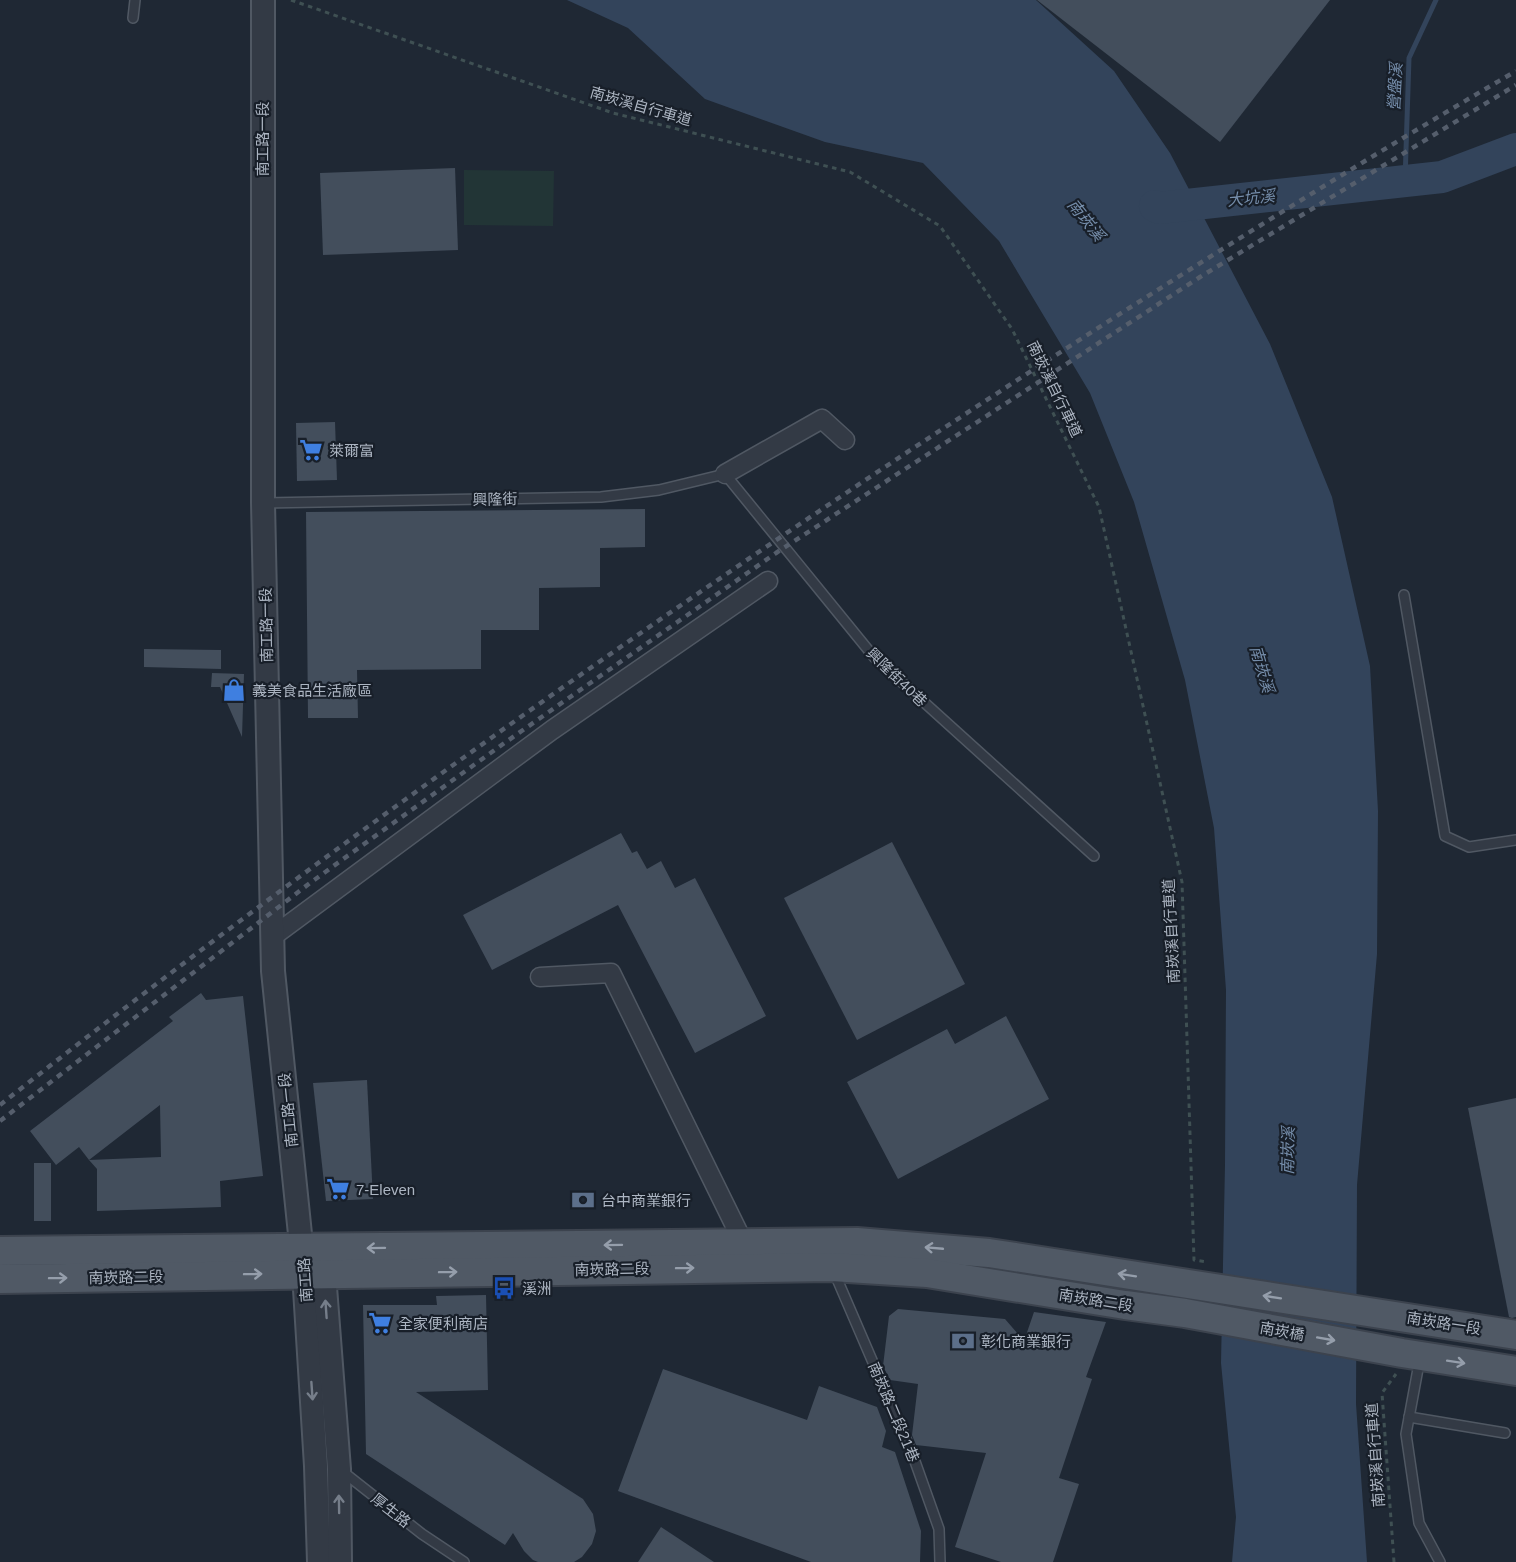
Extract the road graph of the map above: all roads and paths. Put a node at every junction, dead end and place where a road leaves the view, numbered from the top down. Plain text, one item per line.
1 (135, 0) edge
2 (263, 0) edge
3 (291, 0) edge
4 (133, 18) dead end
5 (845, 440) dead end
6 (725, 474) junction
7 (263, 502) junction
8 (768, 581) dead end
9 (1404, 595) dead end
10 (1516, 840) edge
11 (1094, 856) dead end
12 (272, 937) junction
13 (540, 976) dead end
14 (744, 1244) junction
15 (0, 1251) edge
16 (310, 1265) junction
17 (832, 1267) junction
18 (1189, 1272) junction
19 (0, 1279) edge
20 (1185, 1313) joint
21 (1371, 1313) joint
22 (1516, 1335) edge
23 (1400, 1352) junction
24 (1516, 1371) edge
25 (1409, 1417) junction
26 (1505, 1433) dead end
27 (328, 1467) junction
28 (319, 1562) edge
29 (340, 1562) edge
30 (464, 1562) edge
31 (940, 1562) edge
32 (1394, 1562) edge
33 (1440, 1562) edge

1 - 4 lane
2 - 7 street, 南工路一段
3 - 18 path, 南崁溪自行車道
5 - 6 street
6 - 7 lane, 興隆街
6 - 11 lane, 興隆街40巷
7 - 12 street, 南工路一段
8 - 12 street
9 - 10 lane
12 - 16 street, 南工路一段
13 - 14 street
14 -> 16 main road, 南崁路二段
18 -> 14 main road, 南崁路二段
15 - 16 main road, 南崁路二段
16 -> 17 main road, 南崁路二段
19 -> 16 main road, 南崁路二段
16 - 27 street, 南工路
17 - 20 main road, 南崁路二段
17 - 31 lane, 南崁路二段21巷
21 -> 18 main road, 南崁橋
20 -> 23 main road, 南崁橋
21 - 22 main road, 南崁路一段
23 -> 24 main road
23 - 25 lane
23 - 32 path, 南崁溪自行車道
25 - 26 lane
25 - 33 lane
27 - 28 street, 南工路
29 -> 27 street, 南工路
27 - 30 lane, 厚生路

